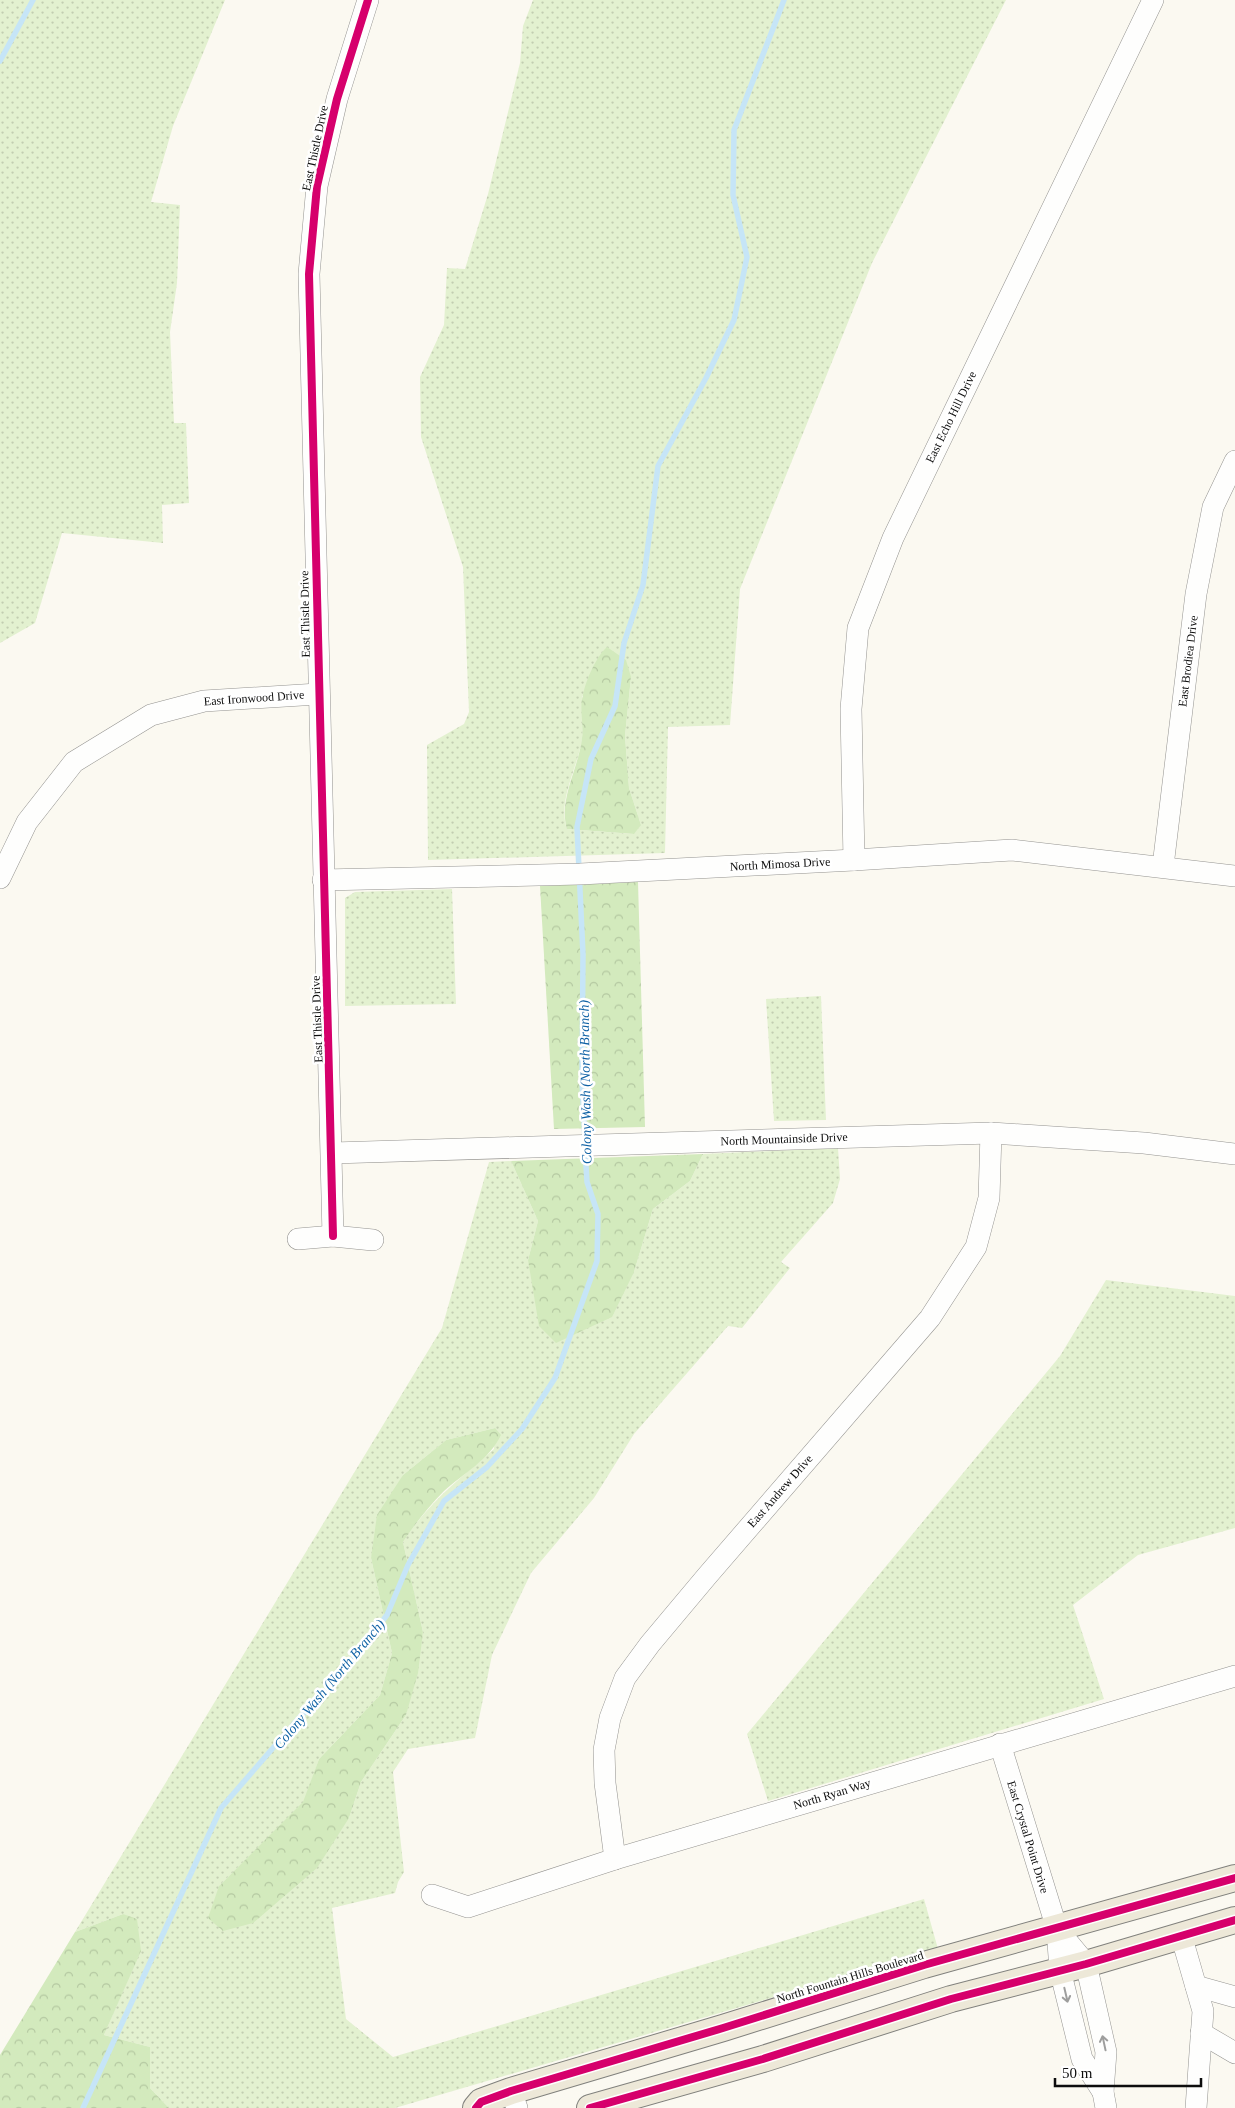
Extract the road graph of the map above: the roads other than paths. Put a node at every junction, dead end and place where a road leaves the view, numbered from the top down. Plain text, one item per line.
1 (368, 0) edge
2 (1153, 0) edge
3 (1235, 461) edge
4 (318, 694) junction
5 (854, 860) junction
6 (1163, 866) junction
7 (1235, 876) edge
8 (0, 878) edge
9 (323, 880) junction
10 (991, 1133) junction
11 (333, 1153) junction
12 (1235, 1154) edge
13 (333, 1236) junction
14 (298, 1239) dead end
15 (373, 1240) dead end
16 (1235, 1676) edge
17 (1000, 1744) junction
18 (615, 1859) junction
19 (1235, 1878) edge
20 (432, 1895) dead end
21 (1235, 1920) edge
22 (1057, 1929) junction
23 (1180, 1936) junction
24 (1086, 1964) junction
25 (1060, 1970) junction
26 (1196, 1986) junction
27 (1235, 1997) edge
28 (1201, 2033) junction
29 (1235, 2053) edge
30 (514, 2099) edge
31 (1105, 2100) edge
32 (480, 2106) edge
33 (590, 2108) edge
34 (1196, 2108) edge

1 - 4 street, East Thistle Drive
2 - 5 street, East Echo Hill Drive
3 - 6 street, East Brodiea Drive
4 - 8 street, East Ironwood Drive
4 - 9 street, East Thistle Drive
5 - 6 street, North Mimosa Drive
5 - 9 street, North Mimosa Drive
6 - 7 street, North Mimosa Drive
9 - 11 street, East Thistle Drive
10 - 11 street, North Mountainside Drive
10 - 12 street, North Mountainside Drive
10 - 18 street, East Andrew Drive
11 - 13 street, East Thistle Drive
13 - 14 street
13 - 15 street
16 - 17 street, North Ryan Way
17 - 18 street, North Ryan Way
17 - 22 street, East Crystal Point Drive
18 - 20 street, North Ryan Way
19 - 22 main road, North Fountain Hills Boulevard
21 - 23 main road
22 - 24 street, East Crystal Point Drive
22 - 25 street, East Crystal Point Drive
22 - 30 main road, North Fountain Hills Boulevard
23 - 24 main road
23 - 26 street
24 - 25 main road
31 -> 24 street, East Crystal Point Drive
25 -> 31 street, East Crystal Point Drive
25 - 33 main road
26 - 27 street
26 - 28 street
28 - 29 street
28 - 34 street
30 - 32 main road, North Fountain Hills Boulevard

